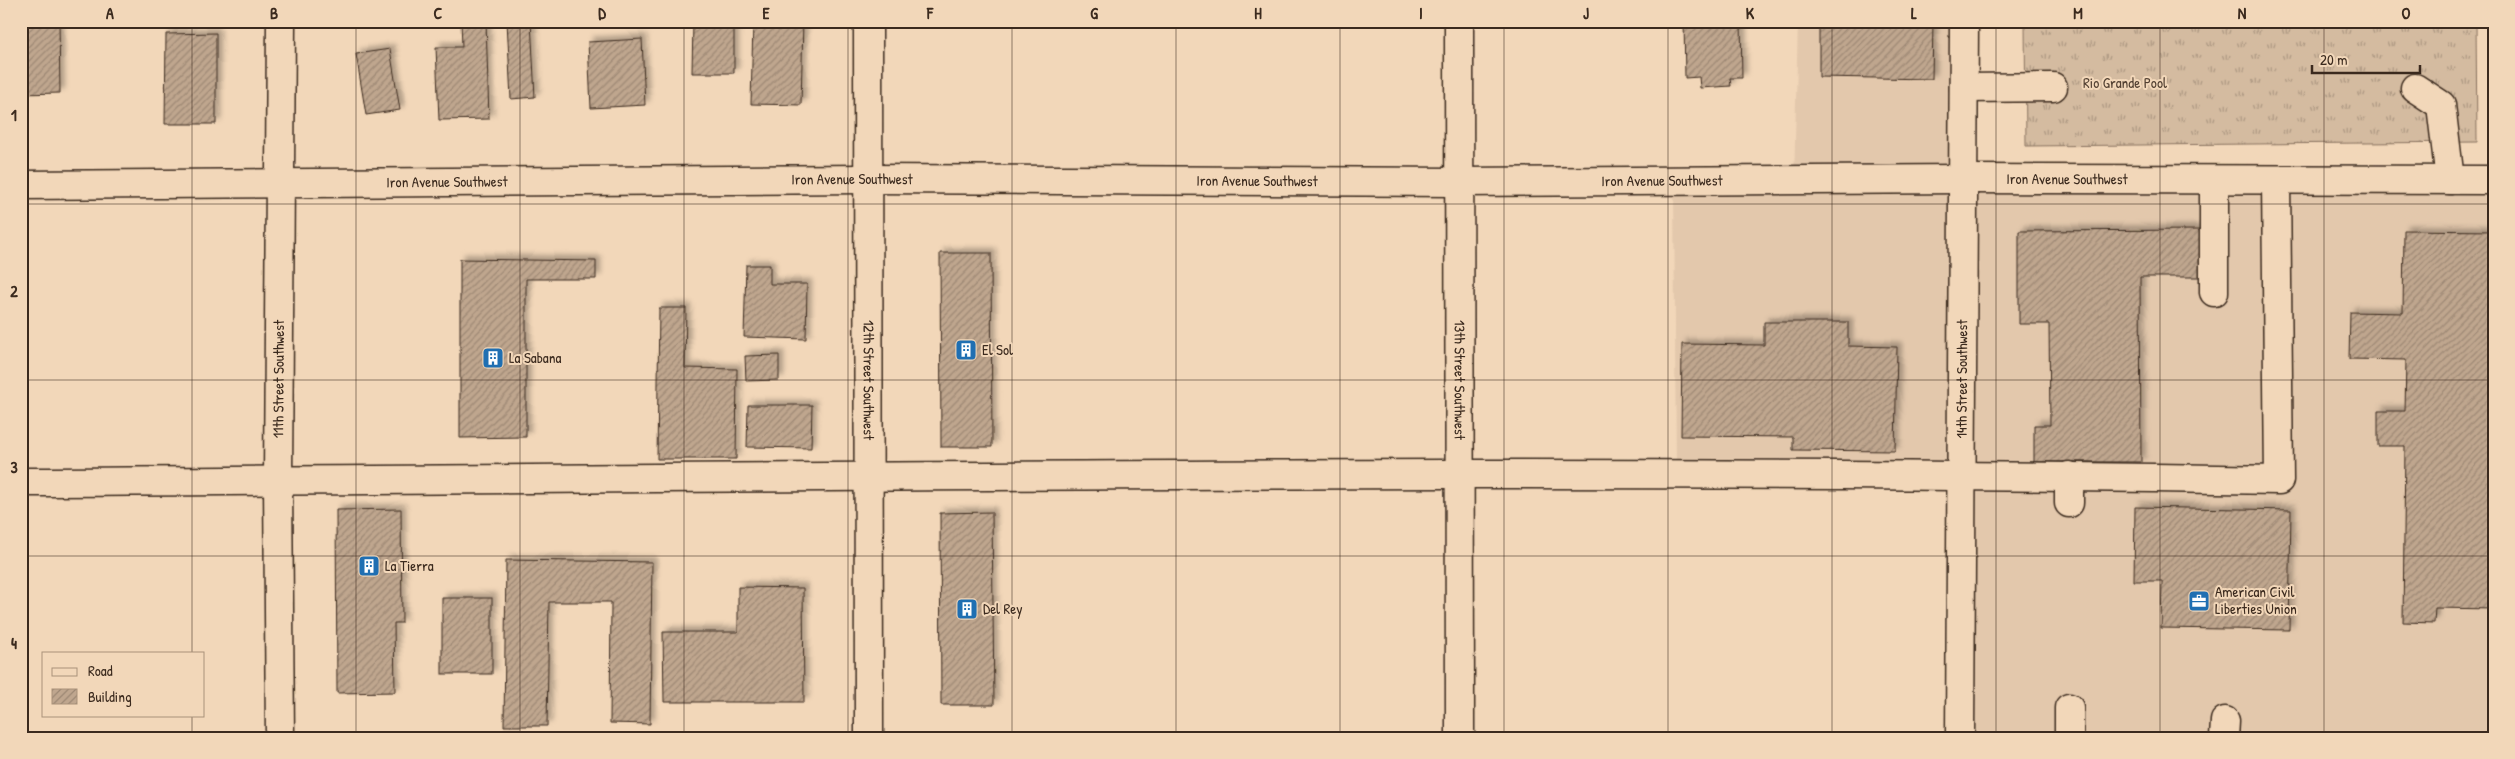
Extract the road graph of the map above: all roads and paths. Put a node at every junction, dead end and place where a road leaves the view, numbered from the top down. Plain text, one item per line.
1 (281, 21) edge
2 (868, 21) edge
3 (1459, 21) edge
4 (1964, 21) edge
5 (2053, 87) dead end
6 (1964, 88) junction
7 (2415, 88) dead end
8 (866, 179) junction
9 (1964, 180) junction
10 (2276, 180) junction
11 (2450, 180) junction
12 (2494, 180) edge
13 (2214, 181) junction
14 (1460, 182) junction
15 (281, 184) junction
16 (21, 186) edge
17 (2214, 292) dead end
18 (1461, 474) junction
19 (1962, 474) junction
20 (2069, 476) junction
21 (870, 478) junction
22 (278, 481) junction
23 (21, 482) edge
24 (2069, 503) dead end
25 (2069, 708) dead end
26 (280, 738) edge
27 (870, 738) edge
28 (1460, 738) edge
29 (1960, 738) edge
30 (2069, 738) edge

1 - 15 street, 11th Street Southwest
2 - 8 street, 12th Street Southwest
3 - 14 street, 13th Street Southwest
4 - 6 street, 14th Street Southwest
5 - 6 street
6 - 9 street, 14th Street Southwest
7 - 11 street
8 - 14 street, Iron Avenue Southwest
8 - 15 street, Iron Avenue Southwest
8 - 21 street, 12th Street Southwest
9 - 13 street, Iron Avenue Southwest
9 - 14 street, Iron Avenue Southwest
9 - 19 street, 14th Street Southwest
10 - 11 street, Iron Avenue Southwest
10 - 13 street, Iron Avenue Southwest
10 - 20 street
11 - 12 street, Iron Avenue Southwest
13 - 17 street
14 - 18 street, 13th Street Southwest
15 - 16 street, Iron Avenue Southwest
15 - 22 street, 11th Street Southwest
18 - 19 street
18 - 21 street
18 - 28 street, 13th Street Southwest
19 - 20 street
19 - 29 street, 14th Street Southwest
20 - 24 street
21 - 22 street
21 - 27 street, 12th Street Southwest
22 - 23 street
22 - 26 street, 11th Street Southwest
25 - 30 street

